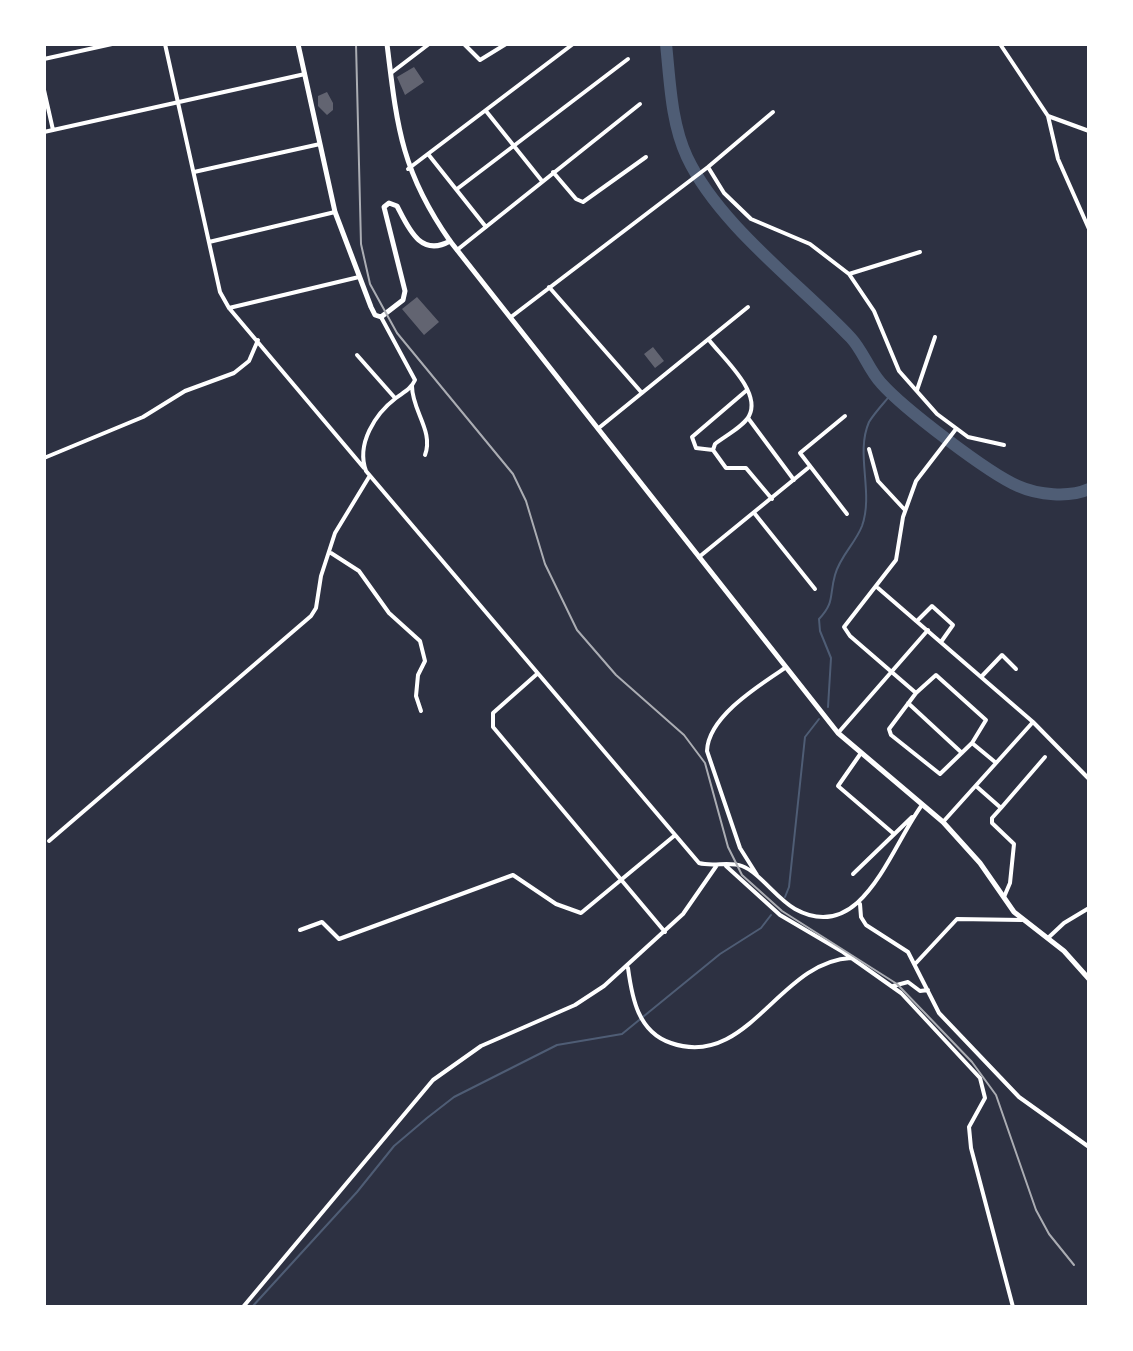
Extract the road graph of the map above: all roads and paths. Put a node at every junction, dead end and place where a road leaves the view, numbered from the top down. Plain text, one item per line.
1 (112, 44) edge
2 (165, 44) edge
3 (298, 44) edge
4 (387, 44) edge
5 (429, 44) edge
6 (464, 44) edge
7 (506, 44) edge
8 (573, 44) edge
9 (1000, 44) edge
10 (44, 59) edge
11 (628, 59) dead end
12 (391, 73) junction
13 (305, 74) junction
14 (44, 90) edge
15 (178, 102) junction
16 (640, 104) dead end
17 (485, 111) junction
18 (773, 112) dead end
19 (1048, 116) junction
20 (53, 130) junction
21 (1089, 131) edge
22 (44, 132) edge
23 (320, 144) junction
24 (513, 145) junction
25 (428, 154) junction
26 (646, 157) dead end
27 (408, 169) junction
28 (706, 169) junction
29 (194, 172) junction
30 (553, 172) junction
31 (542, 181) junction
32 (457, 189) junction
33 (335, 212) junction
34 (486, 227) junction
35 (1089, 229) edge
36 (450, 241) junction
37 (209, 243) junction
38 (457, 250) junction
39 (920, 252) dead end
40 (849, 274) junction
41 (359, 277) junction
42 (549, 287) junction
43 (748, 307) dead end
44 (229, 308) junction
45 (381, 317) junction
46 (511, 317) junction
47 (935, 337) dead end
48 (258, 340) junction
49 (709, 340) junction
50 (357, 355) dead end
51 (412, 386) junction
52 (747, 390) junction
53 (917, 390) junction
54 (643, 394) junction
55 (396, 398) junction
56 (845, 416) dead end
57 (748, 418) junction
58 (600, 427) junction
59 (956, 429) junction
60 (1004, 445) dead end
61 (869, 449) dead end
62 (713, 450) junction
63 (425, 455) dead end
64 (44, 458) edge
65 (808, 468) junction
66 (370, 475) junction
67 (794, 480) junction
68 (772, 499) junction
69 (904, 509) junction
70 (755, 514) junction
71 (847, 514) dead end
72 (331, 553) junction
73 (699, 557) junction
74 (878, 588) junction
75 (815, 589) dead end
76 (917, 621) junction
77 (928, 630) junction
78 (941, 642) junction
79 (785, 668) junction
80 (1016, 669) dead end
81 (893, 672) junction
82 (537, 674) junction
83 (982, 676) junction
84 (916, 693) junction
85 (908, 703) junction
86 (421, 711) dead end
87 (1033, 722) junction
88 (838, 733) junction
89 (972, 743) junction
90 (861, 753) junction
91 (962, 754) junction
92 (1045, 757) dead end
93 (996, 762) junction
94 (1089, 779) edge
95 (976, 786) junction
96 (922, 805) junction
97 (1001, 808) junction
98 (917, 812) junction
99 (943, 822) junction
100 (894, 834) junction
101 (674, 836) junction
102 (49, 841) dead end
103 (717, 865) junction
104 (725, 865) junction
105 (853, 874) dead end
106 (621, 880) junction
107 (762, 884) junction
108 (1004, 897) junction
109 (860, 902) junction
110 (1089, 908) edge
111 (1022, 920) junction
112 (300, 930) dead end
113 (665, 932) junction
114 (1048, 938) junction
115 (853, 958) junction
116 (915, 964) junction
117 (628, 968) junction
118 (1089, 979) edge
119 (893, 986) junction
120 (928, 990) junction
121 (1089, 1147) edge
122 (243, 1307) edge
123 (1013, 1307) edge

1 - 10 street
2 - 15 street
3 - 13 street
4 - 12 street
5 - 12 street
6 - 7 street
8 - 17 street
9 - 19 street
11 - 24 street
12 - 27 street
13 - 15 street
13 - 23 street
14 - 20 street
15 - 20 street
15 - 29 street
16 - 30 street
17 - 24 street
17 - 25 street
18 - 28 street
19 - 21 street
19 - 35 street
20 - 22 street
23 - 29 street
23 - 33 street
24 - 31 street
24 - 32 street
25 - 27 street
25 - 32 street
26 - 30 street
27 - 36 street
28 - 40 street
28 - 42 street
29 - 37 street
30 - 31 street
31 - 34 street
32 - 34 street
33 - 37 street
33 - 41 street
34 - 38 street
36 - 38 street
36 - 45 street
37 - 44 street
38 - 46 street
39 - 40 street
40 - 53 street
41 - 44 street
41 - 45 street
42 - 46 street
42 - 54 street
43 - 49 street
44 - 48 street
45 - 51 street
46 - 58 street
47 - 53 street
48 - 64 street
48 - 66 street
49 - 52 street
49 - 54 street
50 - 55 street
51 - 55 street
51 - 63 street
52 - 57 street
52 - 62 street
53 - 59 street
54 - 58 street
55 - 66 street
56 - 65 street
57 - 62 street
57 - 67 street
58 - 73 street
59 - 60 street
59 - 69 street
61 - 69 street
62 - 68 street
65 - 67 street
65 - 71 street
66 - 72 street
66 - 82 street
67 - 68 street
68 - 70 street
69 - 74 street
70 - 73 street
70 - 75 street
72 - 86 street
72 - 102 street
73 - 79 street
74 - 76 street
74 - 81 street
76 - 77 street
76 - 78 street
77 - 78 street
77 - 81 street
78 - 83 street
79 - 88 street
79 - 107 street
80 - 83 street
81 - 84 street
81 - 88 street
82 - 101 street
82 - 106 street
83 - 87 street
84 - 85 street
84 - 89 street
85 - 91 street
85 - 91 street
87 - 93 street
87 - 94 street
88 - 90 street
89 - 91 street
89 - 93 street
90 - 96 street
90 - 100 street
92 - 97 street
93 - 95 street
95 - 97 street
95 - 99 street
96 - 98 street
96 - 99 street
97 - 108 street
98 - 100 street
98 - 109 street
99 - 108 street
100 - 105 street
101 - 103 street
101 - 106 street
103 - 104 street
103 - 113 street
104 - 107 street
104 - 115 street
106 - 112 street
106 - 113 street
107 - 109 street
108 - 111 street
109 - 116 street
110 - 114 street
111 - 114 street
111 - 116 street
113 - 117 street
114 - 118 street
115 - 117 street
115 - 119 street
116 - 120 street
117 - 122 street
119 - 120 street
119 - 123 street
120 - 121 street

